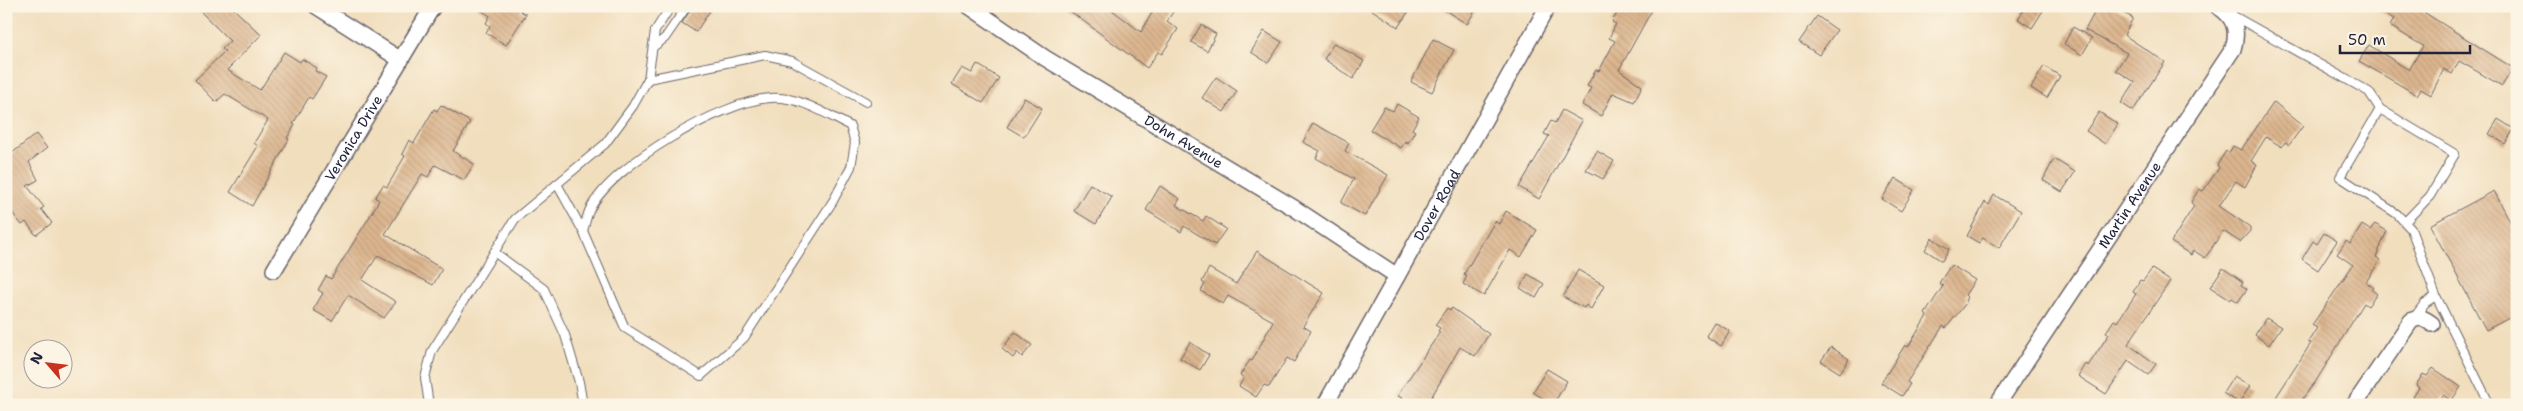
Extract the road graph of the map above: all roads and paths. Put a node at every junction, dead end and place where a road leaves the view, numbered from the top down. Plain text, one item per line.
1 (316, 6) edge
2 (433, 6) edge
3 (671, 6) edge
4 (687, 6) edge
5 (969, 6) edge
6 (1548, 6) edge
7 (2220, 8) edge
8 (653, 47) junction
9 (401, 60) junction
10 (648, 78) junction
11 (866, 102) dead end
12 (2380, 109) junction
13 (556, 184) junction
14 (2405, 222) junction
15 (583, 231) junction
16 (494, 252) junction
17 (274, 270) dead end
18 (1398, 276) junction
19 (2436, 296) junction
20 (2412, 321) junction
21 (2432, 324) dead end
22 (428, 405) edge
23 (583, 405) edge
24 (1325, 405) edge
25 (1997, 405) edge
26 (2354, 405) edge
27 (2490, 405) edge

1 - 9 street
2 - 9 street, Veronica Drive
3 - 8 lane
4 - 8 lane
5 - 18 street, Dohn Avenue
6 - 18 street, Dover Road
7 - 12 lane
7 - 25 street, Martin Avenue
8 - 10 lane
9 - 17 street, Veronica Drive
10 - 11 lane
10 - 13 lane
12 - 14 lane
12 - 14 lane
13 - 15 lane
13 - 16 lane
14 - 19 lane
15 - 15 lane
16 - 22 lane
16 - 23 lane
18 - 24 street, Dover Road
19 - 20 lane
19 - 27 lane
20 - 21 street
20 - 26 street

